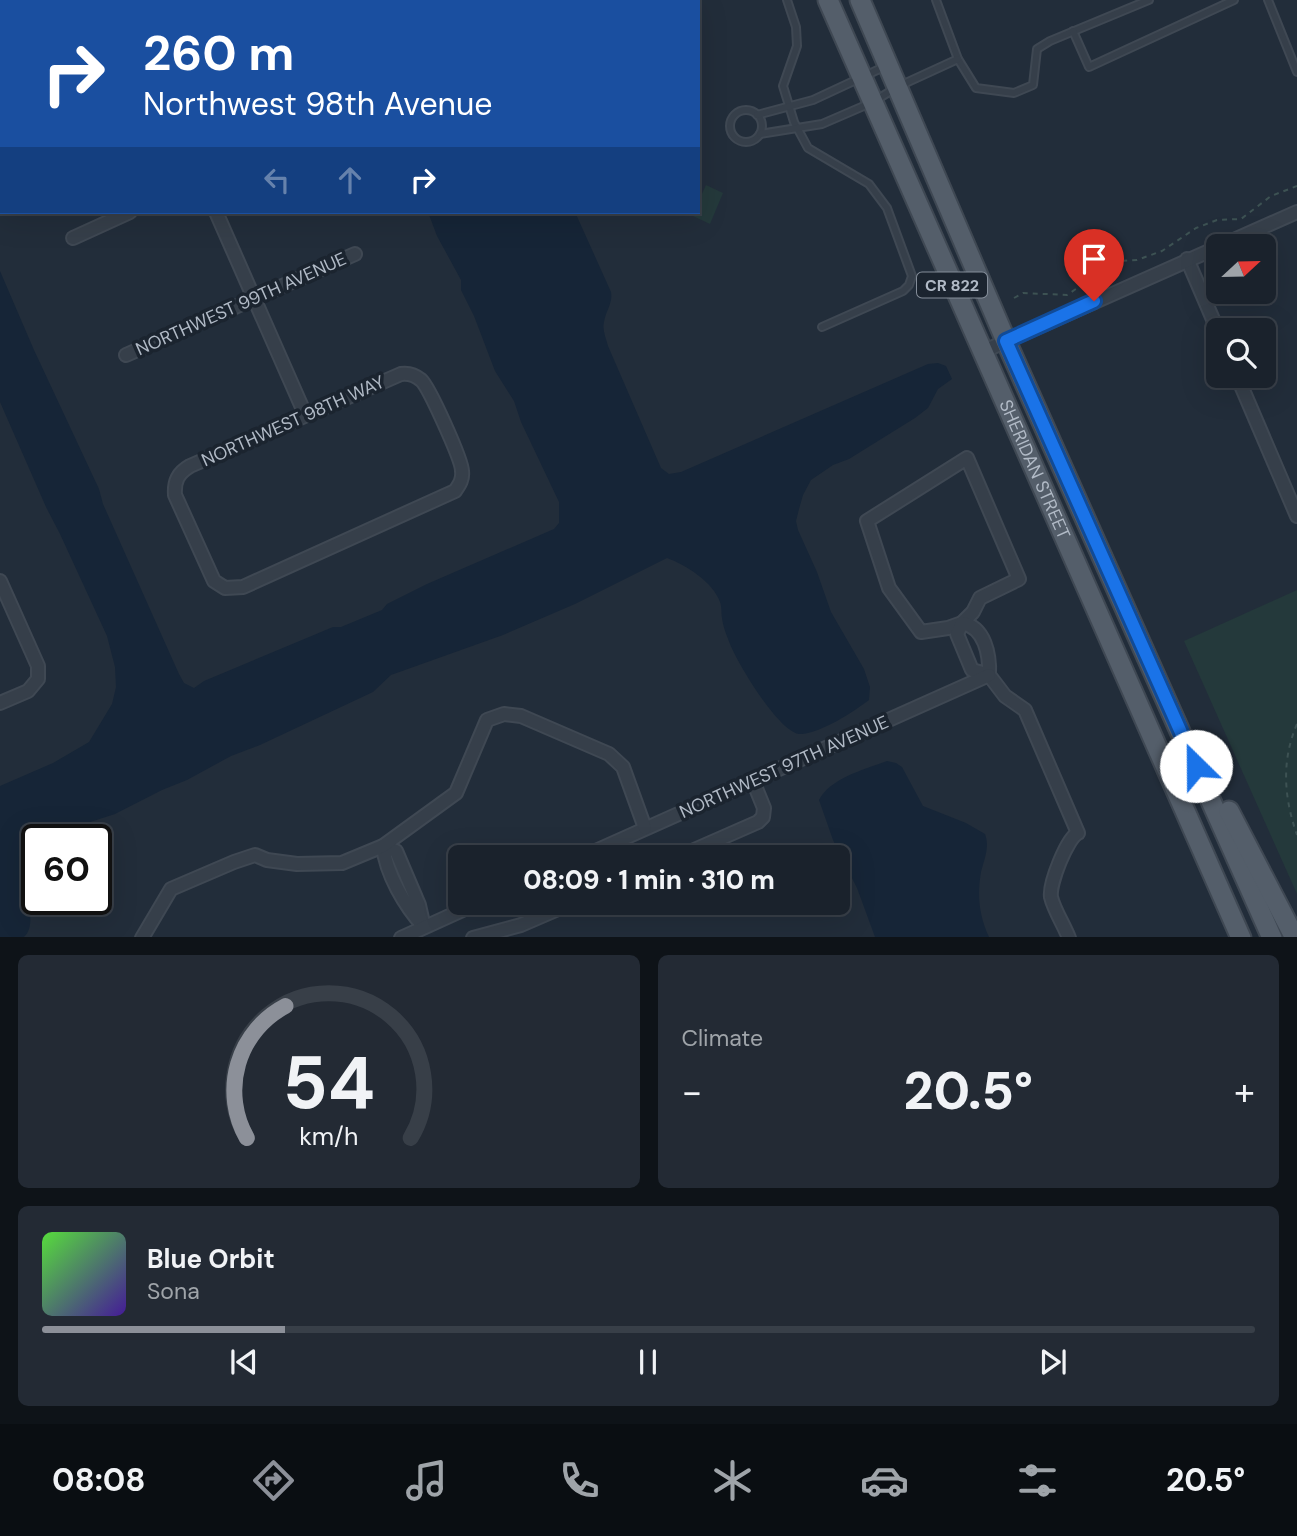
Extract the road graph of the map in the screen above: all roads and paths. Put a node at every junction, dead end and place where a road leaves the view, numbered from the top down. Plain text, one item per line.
1 (787, 0) edge
2 (828, 0) edge
3 (859, 0) edge
4 (936, 0) edge
5 (1149, 0) edge
6 (1234, 0) edge
7 (1268, 0) edge
8 (1137, 2) edge
9 (1073, 31) junction
10 (958, 59) junction
11 (888, 66) junction
12 (1297, 72) edge
13 (862, 77) junction
14 (897, 87) junction
15 (873, 102) junction
16 (790, 107) junction
17 (757, 115) junction
18 (797, 127) junction
19 (760, 134) junction
20 (1297, 186) edge
21 (1297, 212) edge
22 (126, 214) edge
23 (217, 214) edge
24 (73, 238) dead end
25 (355, 254) dead end
26 (1187, 259) junction
27 (254, 297) junction
28 (1014, 298) dead end
29 (1212, 318) edge
30 (822, 327) dead end
31 (1006, 341) junction
32 (982, 352) junction
33 (126, 355) dead end
34 (1242, 388) edge
35 (306, 414) junction
36 (1297, 516) edge
37 (0, 580) edge
38 (962, 623) junction
39 (989, 675) junction
40 (0, 703) edge
41 (1172, 709) junction
42 (1297, 724) edge
43 (753, 781) junction
44 (645, 828) junction
45 (1297, 835) edge
46 (608, 845) edge
47 (706, 845) edge
48 (383, 846) junction
49 (451, 915) edge
50 (545, 915) edge
51 (424, 927) junction
52 (142, 937) edge
53 (401, 937) edge
54 (473, 937) edge
55 (1069, 937) edge
56 (1241, 937) edge
57 (1272, 937) edge
58 (1295, 937) edge

1 - 16 lane
2 - 13 main road, SHERIDAN STREET / CR 822
3 - 11 main road, SHERIDAN STREET / CR 822
4 - 10 lane
5 - 8 lane
6 - 9 lane
7 - 12 lane
8 - 9 lane
9 - 10 lane
10 - 14 lane
11 - 13 lane
11 - 14 main road, SHERIDAN STREET / CR 822
13 - 15 main road, SHERIDAN STREET / CR 822
13 - 16 lane
14 - 15 lane
14 - 31 main road, SHERIDAN STREET / CR 822
15 - 18 lane
15 - 32 main road, SHERIDAN STREET / CR 822
16 - 17 lane
16 - 18 lane
17 - 19 lane
17 - 19 lane
18 - 19 lane
18 - 30 lane
20 - 28 path
21 - 26 street
22 - 24 street
23 - 27 street
25 - 27 street, NORTHWEST 99TH AVENUE
26 - 29 street
26 - 31 street
27 - 33 street, NORTHWEST 99TH AVENUE
27 - 35 street
31 - 32 street
31 - 41 main road, SHERIDAN STREET / CR 822
32 - 56 main road, SHERIDAN STREET / CR 822
34 - 36 street
35 - 35 street, NORTHWEST 98TH WAY
37 - 40 street
38 - 38 street
38 - 39 street
38 - 39 street
39 - 43 street, NORTHWEST 97TH AVENUE
39 - 55 street
41 - 57 main road, SHERIDAN STREET / CR 822
41 - 58 main road
42 - 45 path
43 - 44 street, NORTHWEST 97TH AVENUE
43 - 47 street
44 - 46 street, NORTHWEST 97TH AVENUE
44 - 48 street
48 - 51 street
48 - 52 street
49 - 51 street
50 - 54 street
51 - 53 street

